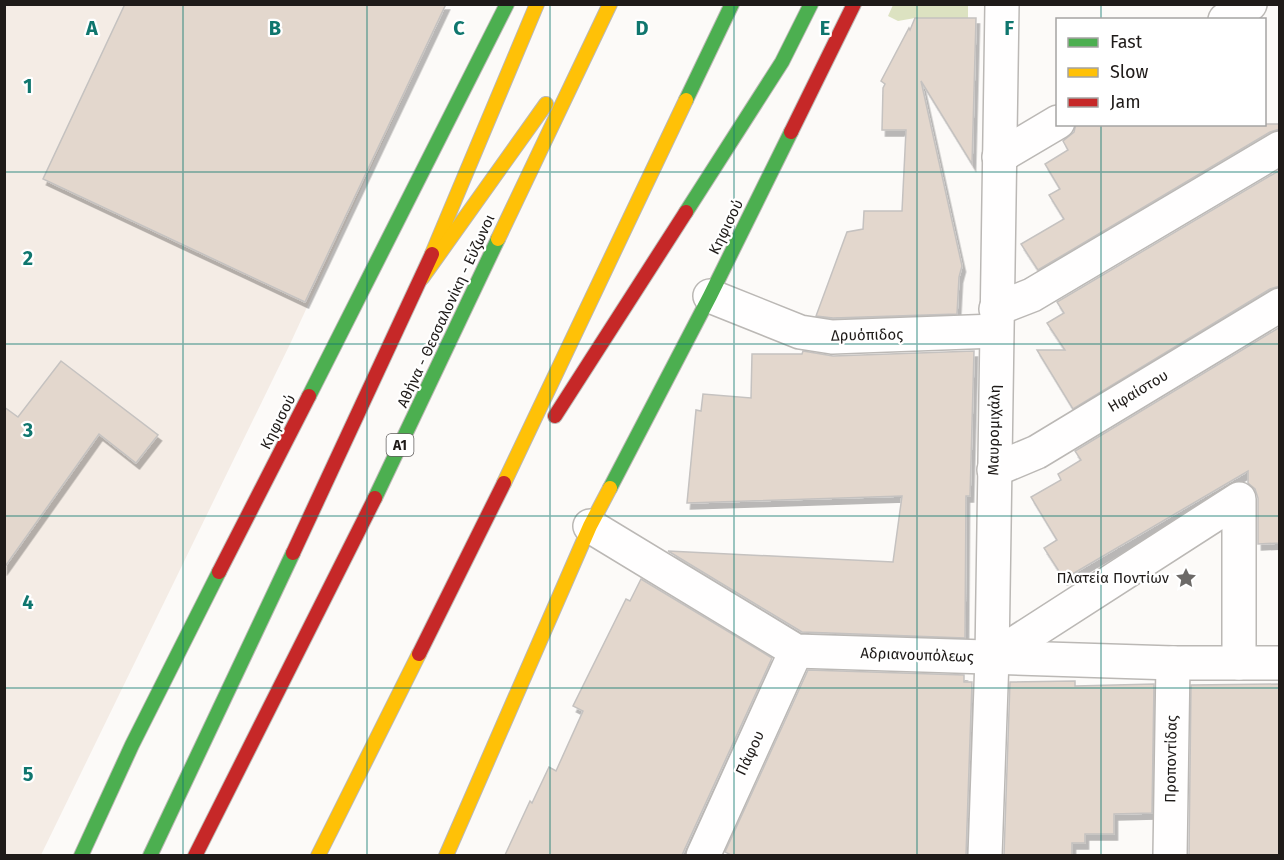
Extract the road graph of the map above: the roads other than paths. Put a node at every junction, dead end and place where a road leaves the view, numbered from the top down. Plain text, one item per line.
1 (507, 4) edge
2 (537, 4) edge
3 (610, 4) edge
4 (732, 4) edge
5 (811, 4) edge
6 (854, 4) edge
7 (1002, 4) edge
8 (1250, 4) edge
9 (1228, 18) edge
10 (597, 32) junction
11 (1056, 123) edge
12 (1280, 148) edge
13 (999, 157) junction
14 (422, 278) junction
15 (710, 296) junction
16 (1280, 305) edge
17 (996, 320) junction
18 (549, 425) dead end
19 (537, 446) dead end
20 (994, 470) junction
21 (590, 526) junction
22 (478, 537) junction
23 (796, 651) junction
24 (992, 658) junction
25 (1173, 663) junction
26 (1239, 663) junction
27 (1280, 663) edge
28 (81, 855) edge
29 (150, 855) edge
30 (195, 855) edge
31 (318, 855) edge
32 (446, 855) edge
33 (703, 855) edge
34 (985, 855) edge
35 (1170, 855) edge

1 - 28 main road, Κηφισού
2 - 14 main road
3 - 10 main road, Αθήνα - Θεσσαλονίκη - Εύζωνοι / Α1
4 - 22 main road
5 - 18 main road
6 - 15 main road, Κηφισού
7 - 13 street, Μαυρομιχάλη
8 - 9 street
10 - 14 main road
10 - 30 main road, Αθήνα - Θεσσαλονίκη - Εύζωνοι / Α1
11 - 13 street
12 - 17 street, Δρυόπιδος
13 - 17 street, Μαυρομιχάλη
14 - 29 main road
15 - 17 street, Δρυόπιδος
15 - 21 main road, Κηφισού
16 - 20 street, Ηφαίστου
17 - 20 street, Μαυρομιχάλη
19 - 22 main road
20 - 24 street, Μαυρομιχάλη
21 - 23 street, Αδριανουπόλεως
21 - 32 main road, Κηφισού
22 - 31 main road
23 - 24 street, Αδριανουπόλεως
23 - 33 street, Πάφου
24 - 25 street, Αδριανουπόλεως
24 - 26 street
24 - 34 street, Μαυρομιχάλη
25 - 26 street, Αδριανουπόλεως
25 - 35 street, Προποντίδας
26 - 27 street, Αδριανουπόλεως

